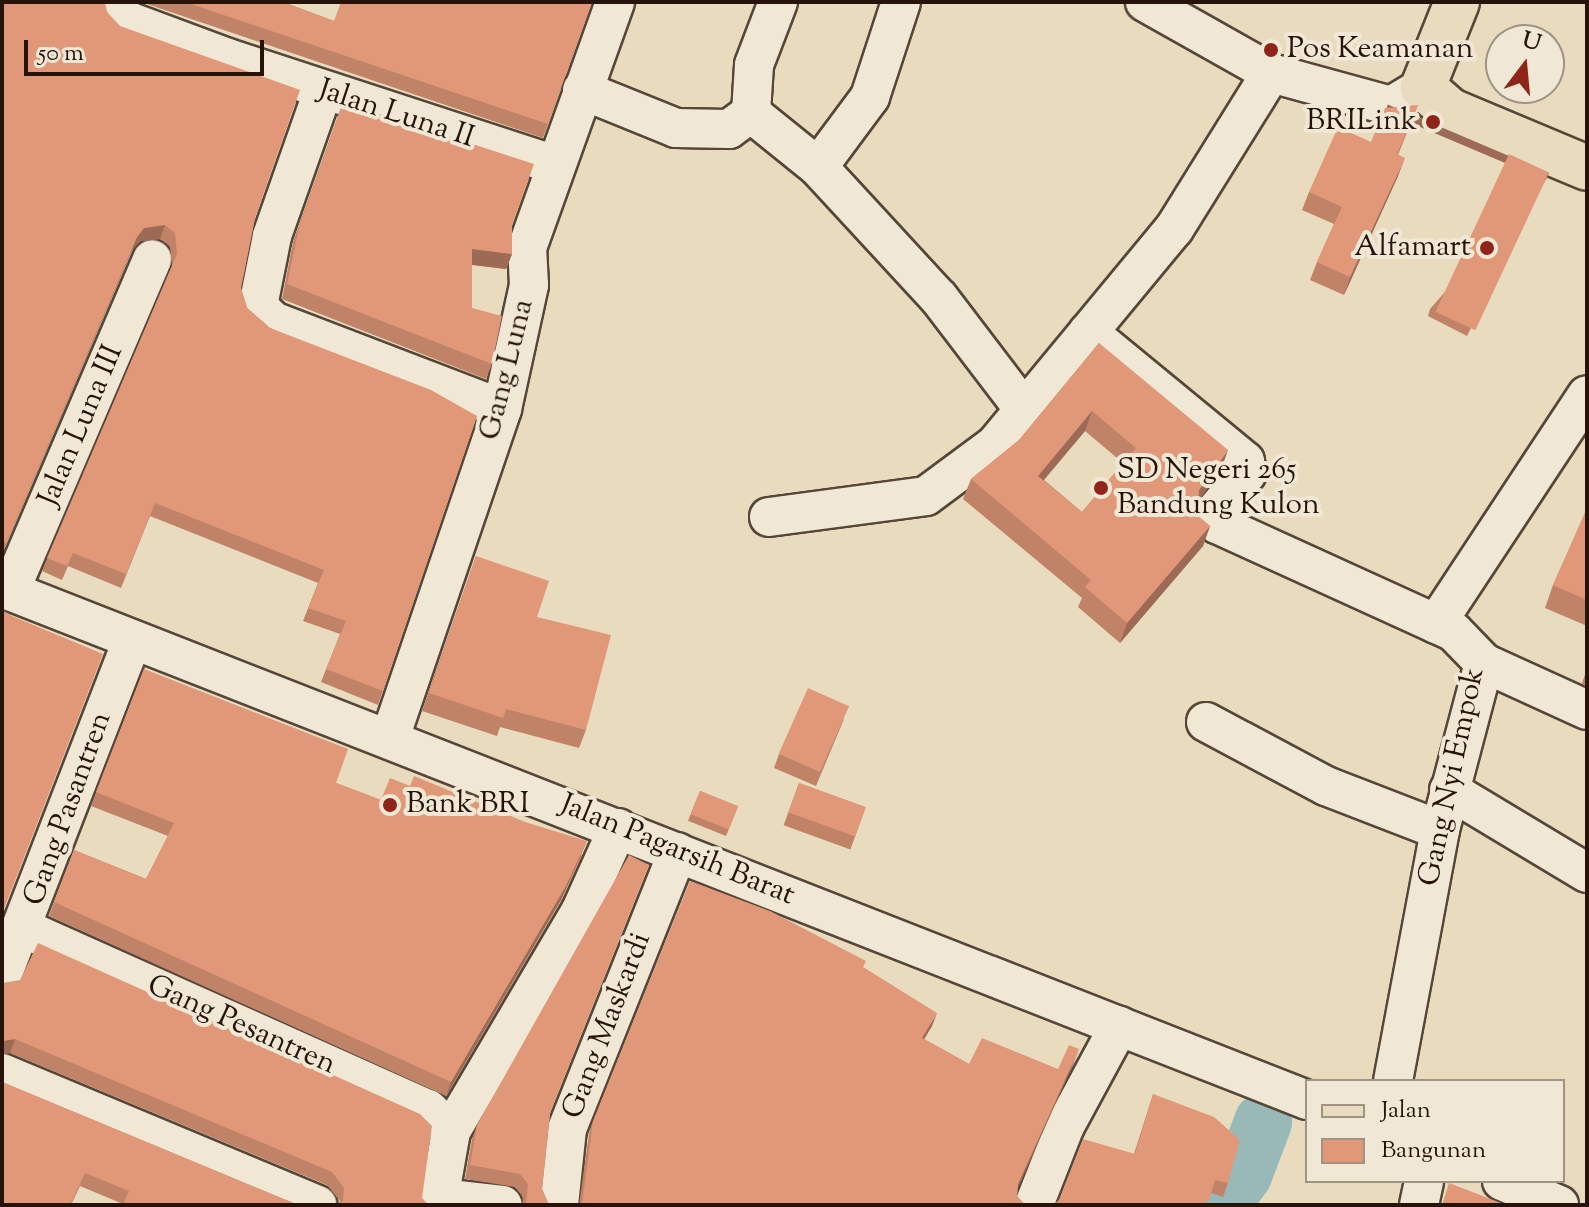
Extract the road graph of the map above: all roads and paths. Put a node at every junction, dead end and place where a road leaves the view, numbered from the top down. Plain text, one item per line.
1 (118, 2) edge
2 (615, 2) edge
3 (778, 2) edge
4 (901, 2) edge
5 (1145, 2) edge
6 (1457, 2) edge
7 (1271, 73) junction
8 (1423, 87) junction
9 (582, 90) junction
10 (323, 91) junction
11 (751, 113) junction
12 (553, 164) junction
13 (818, 167) junction
14 (1587, 168) edge
15 (152, 259) dead end
16 (1088, 332) junction
17 (1587, 395) edge
18 (1022, 407) junction
19 (502, 409) junction
20 (769, 517) dead end
21 (6, 590) edge
22 (1436, 624) junction
23 (132, 640) junction
24 (1484, 663) junction
25 (1587, 710) edge
26 (1206, 722) dead end
27 (390, 738) junction
28 (1449, 790) junction
29 (618, 828) junction
30 (1440, 830) junction
31 (678, 852) junction
32 (1587, 873) edge
33 (25, 929) junction
34 (2, 976) edge
35 (1119, 1026) junction
36 (2, 1073) edge
37 (1393, 1079) edge
38 (1305, 1099) edge
39 (451, 1131) junction
40 (1424, 1183) edge
41 (1507, 1183) edge
42 (439, 1201) edge
43 (318, 1205) edge
44 (503, 1205) edge
45 (559, 1205) edge
46 (1034, 1205) edge
47 (1419, 1205) edge
48 (1559, 1205) edge

1 - 10 street, Jalan Luna II
2 - 9 street, Gang Luna
3 - 11 street
4 - 13 street
5 - 7 street
6 - 8 main road
7 - 8 street
7 - 16 street
8 - 14 main road
9 - 11 street
9 - 12 street, Gang Luna
10 - 12 street, Jalan Luna II
10 - 19 street
11 - 13 street
12 - 19 street, Gang Luna
13 - 18 street
15 - 21 street, Jalan Luna III
16 - 18 street
16 - 22 street, Gang Nyi Empok
17 - 22 street
18 - 20 street
19 - 27 street, Gang Luna
21 - 23 street, Jalan Pagarsih Barat
22 - 24 street, Gang Nyi Empok
23 - 27 street, Jalan Pagarsih Barat
23 - 33 street, Gang Pasantren
24 - 25 street
24 - 28 street, Gang Nyi Empok
26 - 30 street
27 - 29 street, Jalan Pagarsih Barat
28 - 30 street, Gang Nyi Empok
28 - 32 street
29 - 31 street, Jalan Pagarsih Barat
29 - 39 street
30 - 37 street, Gang Nyi Empok
31 - 35 street, Jalan Pagarsih Barat
31 - 45 street, Gang Maskardi
33 - 34 street, Gang Pasantren
33 - 39 street, Gang Pesantren
35 - 38 street, Jalan Pagarsih Barat
35 - 46 street
36 - 43 street
39 - 42 street
40 - 47 street
41 - 48 street
42 - 44 street

